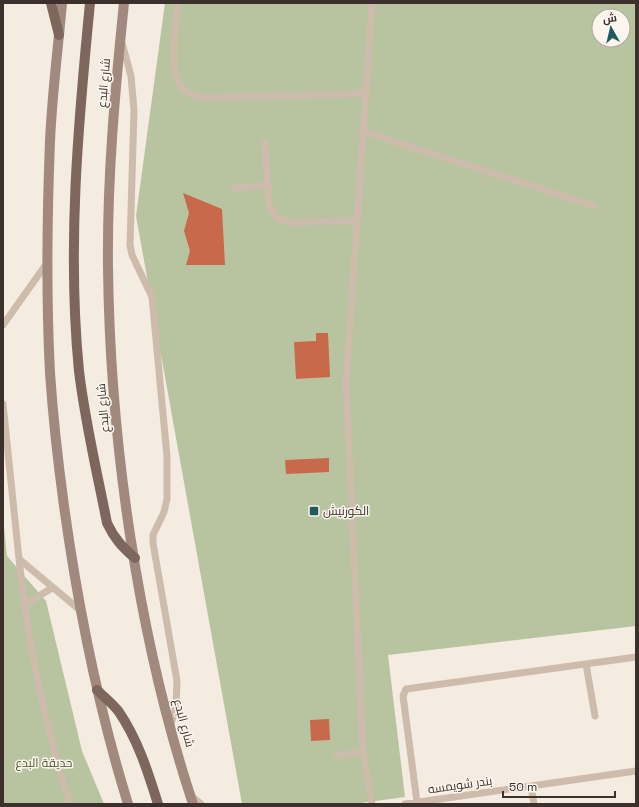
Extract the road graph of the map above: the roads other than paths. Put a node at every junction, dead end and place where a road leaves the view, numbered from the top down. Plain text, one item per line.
1 (51, 3) edge
2 (62, 3) edge
3 (90, 3) edge
4 (124, 3) edge
5 (178, 3) edge
6 (372, 3) edge
7 (59, 35) junction
8 (120, 38) junction
9 (366, 93) junction
10 (362, 131) junction
11 (265, 142) dead end
12 (268, 185) junction
13 (234, 188) dead end
14 (594, 206) dead end
15 (356, 221) junction
16 (48, 262) junction
17 (3, 325) edge
18 (3, 404) edge
19 (134, 558) junction
20 (19, 559) junction
21 (52, 588) junction
22 (24, 605) junction
23 (81, 611) junction
24 (636, 657) edge
25 (586, 664) junction
26 (97, 690) junction
27 (595, 716) dead end
28 (171, 724) junction
29 (363, 753) junction
30 (337, 755) dead end
31 (636, 771) edge
32 (531, 786) junction
33 (192, 800) edge
34 (417, 802) junction
35 (70, 804) edge
36 (128, 804) edge
37 (158, 804) edge
38 (201, 804) edge
39 (372, 804) edge
40 (405, 804) edge
41 (534, 804) edge

1 - 7 main road
2 - 7 main road
3 - 19 main road
4 - 8 main road, شارع البدع
5 - 9 lane
6 - 9 lane
7 - 16 main road
8 - 19 main road, شارع البدع
8 - 28 lane
9 - 10 lane
10 - 14 lane
10 - 15 lane
11 - 12 lane
12 - 13 lane
12 - 15 lane
15 - 29 lane
16 - 17 lane
16 - 23 main road
18 - 20 lane
19 - 28 main road, شارع البدع
20 - 21 lane
20 - 22 lane
21 - 22 lane
21 - 23 lane
22 - 35 lane
23 - 26 main road
24 - 25 lane
25 - 27 lane
25 - 34 lane
26 - 36 main road
26 - 37 main road
28 - 33 main road, شارع البدع
29 - 30 lane
29 - 39 lane
31 - 32 lane, بندر شويمسه
32 - 34 lane, بندر شويمسه
32 - 41 lane
33 - 38 lane
34 - 40 lane, بندر شويمسه

